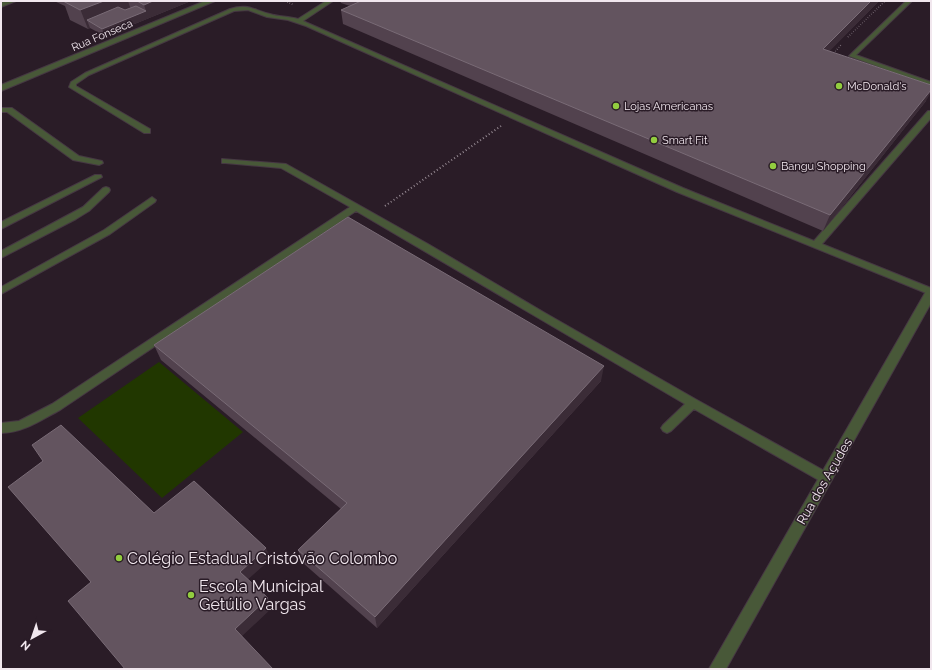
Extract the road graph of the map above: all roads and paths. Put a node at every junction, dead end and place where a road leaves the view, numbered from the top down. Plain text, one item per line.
1 (12, 1) edge
2 (211, 1) edge
3 (330, 1) edge
4 (909, 1) edge
5 (1, 5) edge
6 (299, 21) junction
7 (852, 56) junction
8 (845, 63) edge
9 (931, 84) edge
10 (1, 88) edge
11 (1, 110) edge
12 (505, 112) junction
13 (931, 113) edge
14 (147, 131) dead end
15 (225, 161) dead end
16 (99, 163) dead end
17 (98, 178) dead end
18 (106, 190) dead end
19 (152, 200) dead end
20 (356, 206) junction
21 (371, 215) junction
22 (1, 226) edge
23 (816, 245) junction
24 (1, 255) edge
25 (1, 291) edge
26 (931, 292) edge
27 (693, 403) junction
28 (1, 428) edge
29 (667, 428) dead end
30 (826, 478) junction
31 (717, 669) edge

1 - 5 street
2 - 10 street, Rua Fonseca
3 - 6 lane
4 - 7 lane
6 - 12 lane
6 - 14 lane
7 - 8 lane
7 - 9 lane
11 - 16 lane
12 - 21 path
12 - 23 lane
13 - 23 lane
15 - 20 lane
17 - 22 lane
18 - 24 lane
19 - 25 lane
20 - 21 lane
20 - 28 lane
21 - 27 lane
23 - 26 lane
26 - 30 street, Rua dos Açudes
27 - 29 lane
27 - 30 lane
30 - 31 street, Rua dos Açudes

